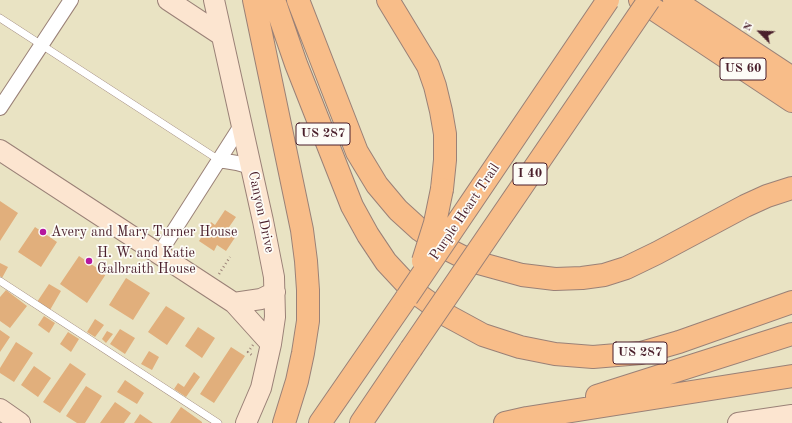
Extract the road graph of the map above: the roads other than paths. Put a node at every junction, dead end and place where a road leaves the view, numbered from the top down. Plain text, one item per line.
1 (71, 0) edge
2 (168, 0) edge
3 (214, 0) edge
4 (254, 0) edge
5 (274, 0) edge
6 (298, 0) edge
7 (388, 0) edge
8 (608, 0) edge
9 (640, 0) edge
10 (648, 0) edge
11 (674, 0) edge
12 (0, 18) edge
13 (221, 35) junction
14 (42, 45) junction
15 (792, 78) edge
16 (792, 101) edge
17 (0, 108) edge
18 (242, 124) junction
19 (0, 150) edge
20 (219, 160) junction
21 (251, 167) junction
22 (792, 188) edge
23 (159, 254) junction
24 (0, 281) edge
25 (275, 292) junction
26 (408, 297) junction
27 (792, 302) edge
28 (234, 303) junction
29 (792, 334) edge
30 (792, 338) edge
31 (271, 344) junction
32 (754, 346) junction
33 (792, 376) edge
34 (0, 409) edge
35 (792, 415) edge
36 (527, 418) junction
37 (20, 423) edge
38 (218, 423) edge
39 (246, 423) edge
40 (284, 423) edge
41 (320, 423) edge
42 (361, 423) edge
43 (506, 423) edge
44 (738, 423) edge

1 - 14 street
2 - 13 main road
3 - 13 main road, Canyon Drive
4 - 40 highway
5 - 27 highway, US 287
6 - 22 highway
7 - 26 highway, bridge
8 - 26 highway, Purple Heart Trail / I 40, bridge
9 - 16 highway, US 60
10 - 42 highway, I 40, bridge
11 - 15 highway, US 60
12 - 14 lane
13 - 18 main road, Canyon Drive
14 - 17 street
14 - 20 lane
18 - 20 street
18 - 21 main road, Canyon Drive
19 - 23 main road
20 - 21 street
20 - 23 street
21 - 25 main road, Canyon Drive
23 - 28 main road
24 - 38 lane
25 - 28 main road
25 - 31 main road, Canyon Drive
26 - 41 highway, Purple Heart Trail / I 40
28 - 31 main road
29 - 32 highway
30 - 32 highway
31 - 39 main road, Canyon Drive
32 - 36 highway
33 - 36 highway
34 - 37 main road
35 - 44 main road
36 - 43 highway

